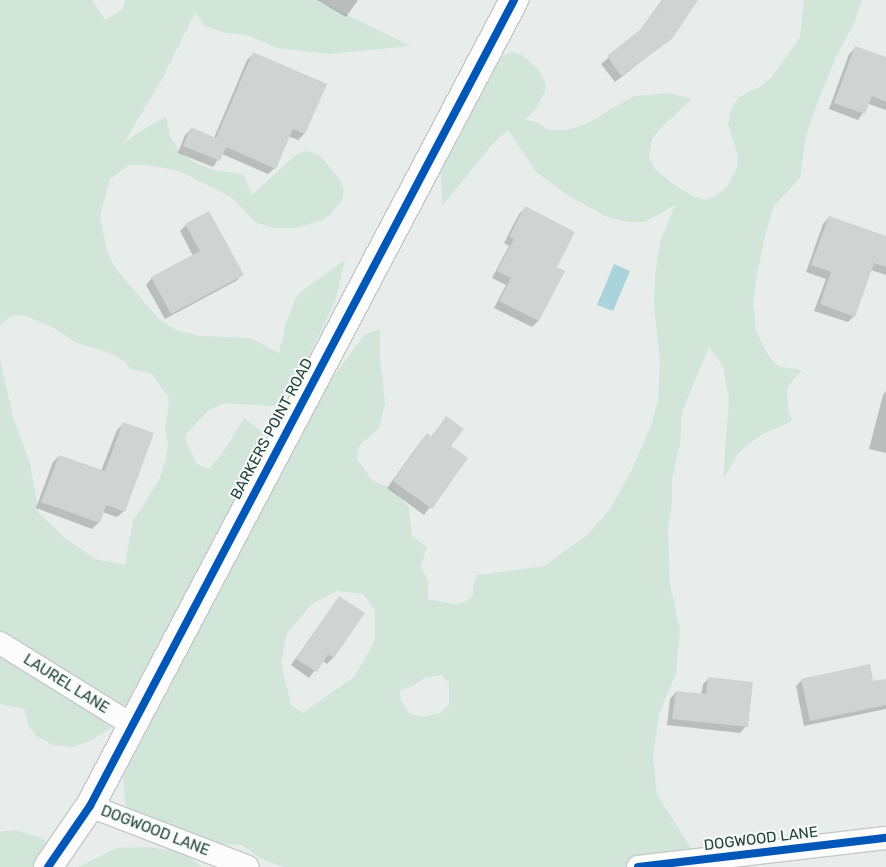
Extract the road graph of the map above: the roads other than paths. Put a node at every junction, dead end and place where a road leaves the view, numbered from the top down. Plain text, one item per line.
1 (514, 0) edge
2 (0, 643) edge
3 (132, 725) junction
4 (90, 806) junction
5 (886, 838) edge
6 (48, 867) edge
7 (248, 867) edge
8 (638, 867) edge

1 - 3 street, BARKERS POINT ROAD
2 - 3 street, LAUREL LANE
3 - 4 street, BARKERS POINT ROAD
4 - 6 street, BARKERS POINT ROAD
4 - 7 street, DOGWOOD LANE
5 - 8 street, DOGWOOD LANE

